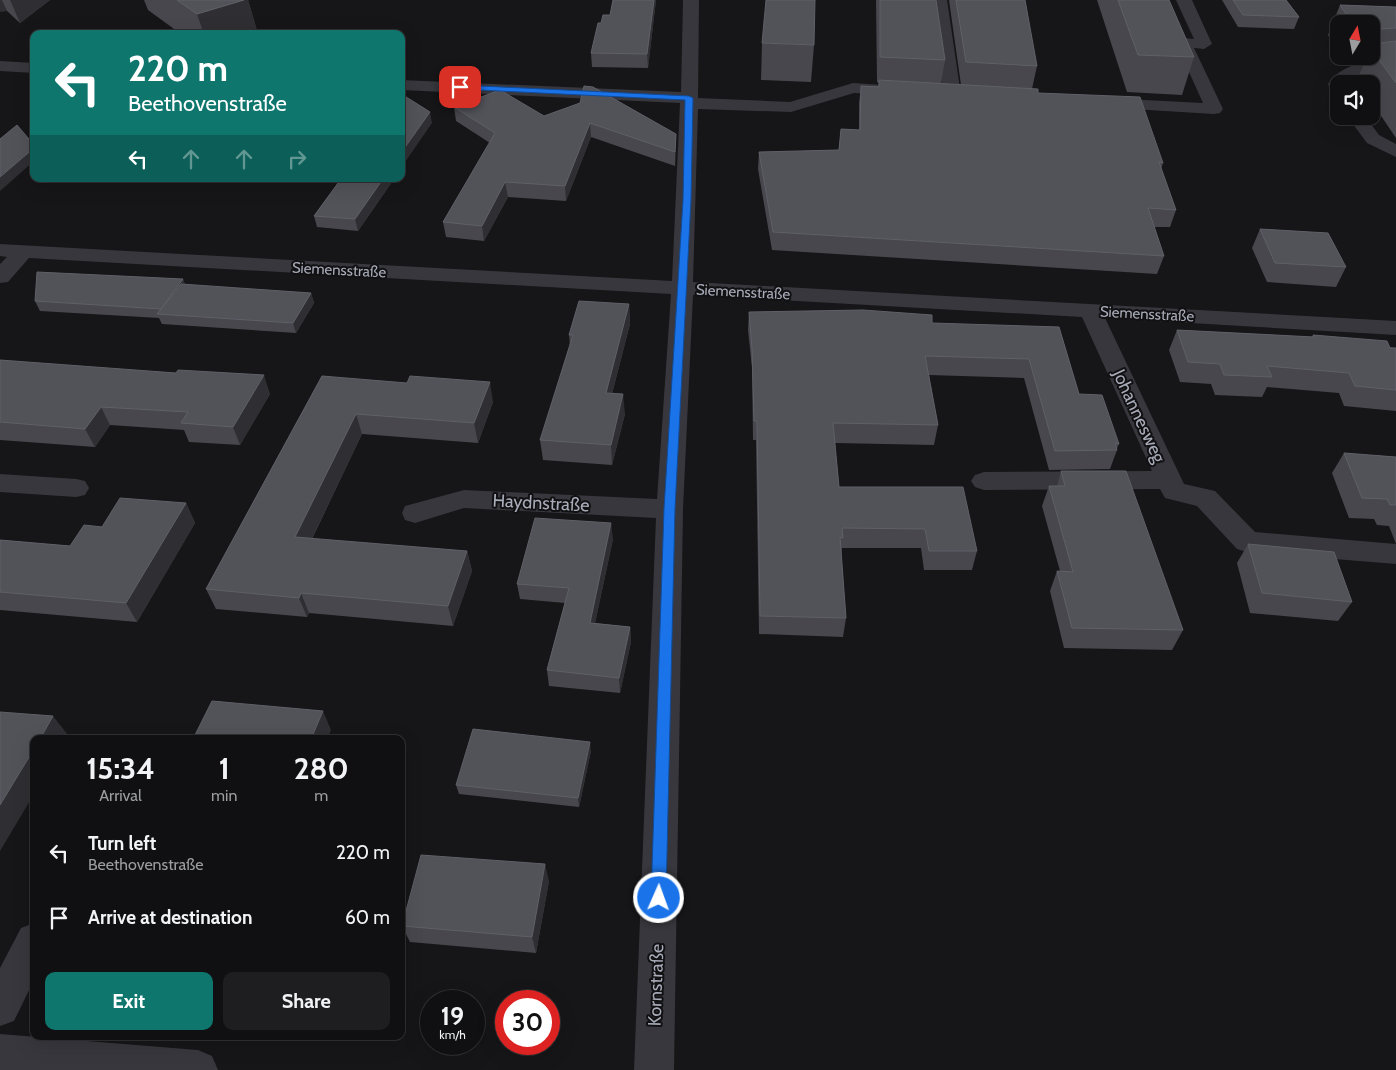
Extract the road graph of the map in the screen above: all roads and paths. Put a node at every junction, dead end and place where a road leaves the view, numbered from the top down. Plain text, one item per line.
1 (692, 0) edge
2 (939, 0) edge
3 (1184, 0) edge
4 (1396, 64) edge
5 (0, 66) edge
6 (30, 68) edge
7 (1343, 75) edge
8 (405, 85) edge
9 (914, 92) edge
10 (933, 94) edge
11 (689, 101) junction
12 (1090, 102) edge
13 (1363, 125) edge
14 (1396, 151) edge
15 (0, 250) edge
16 (24, 252) junction
17 (0, 277) edge
18 (682, 288) junction
19 (1090, 311) junction
20 (1396, 328) edge
21 (1169, 480) junction
22 (984, 481) dead end
23 (0, 482) edge
24 (76, 488) dead end
25 (670, 509) junction
26 (415, 513) dead end
27 (1396, 554) edge
28 (30, 949) edge
29 (0, 1006) edge
30 (0, 1054) edge
31 (196, 1070) edge
32 (654, 1070) edge

1 - 11 street, Kornstraße
2 - 10 street
3 - 12 street
4 - 7 street
5 - 6 street
8 - 11 street
9 - 11 street
11 - 18 street, Kornstraße
13 - 14 street
15 - 16 street, Siemensstraße
16 - 17 street
16 - 18 street, Siemensstraße
18 - 19 street, Siemensstraße
18 - 25 street, Kornstraße
19 - 20 street, Siemensstraße
19 - 21 street, Johannesweg
21 - 22 street
21 - 27 street, Johannesweg
23 - 24 street
25 - 26 street, Haydnstraße
25 - 32 street, Kornstraße
28 - 29 street
30 - 31 street

